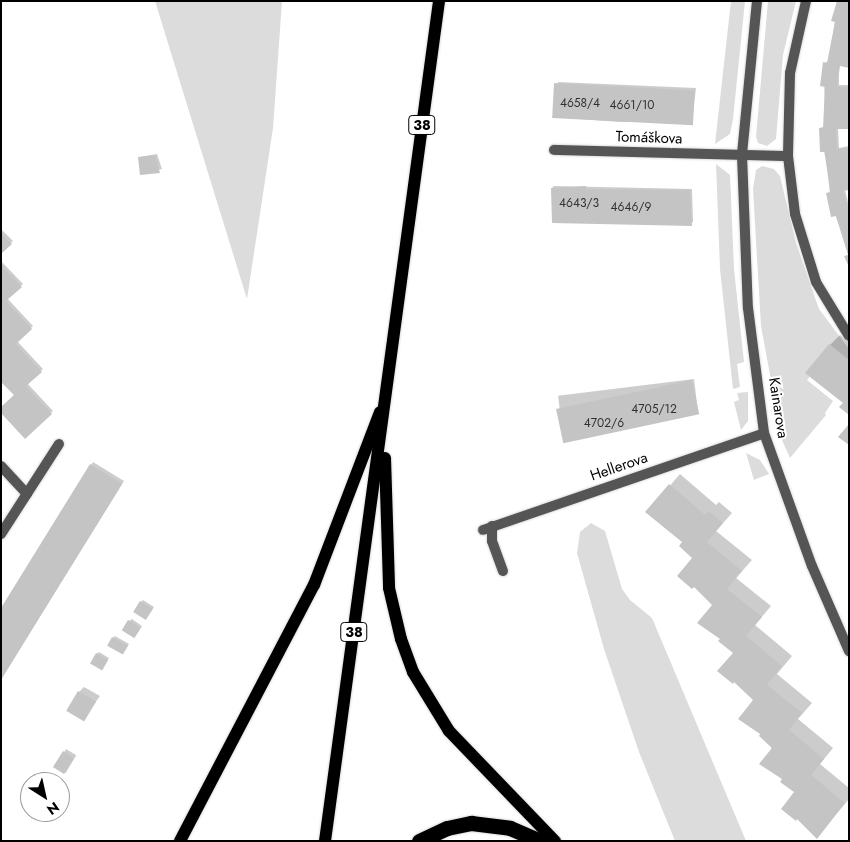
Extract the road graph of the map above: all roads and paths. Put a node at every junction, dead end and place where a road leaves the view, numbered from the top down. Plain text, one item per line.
1 (439, 1) edge
2 (757, 1) edge
3 (806, 1) edge
4 (554, 150) dead end
5 (742, 155) junction
6 (788, 156) junction
7 (849, 336) edge
8 (386, 396) junction
9 (384, 423) junction
10 (764, 433) junction
11 (59, 444) dead end
12 (1, 466) edge
13 (27, 494) junction
14 (1, 534) edge
15 (503, 572) dead end
16 (849, 651) edge
17 (180, 841) edge
18 (325, 841) edge
19 (419, 841) edge
20 (541, 841) edge
21 (555, 841) edge

1 - 8 main road, 38
2 - 5 street, Kainarova
3 - 6 street
4 - 5 street, Tomáškova
5 - 6 street
5 - 10 street, Kainarova
6 - 7 street
8 - 9 main road, 38
8 - 17 main road
9 - 18 main road, 38
9 - 21 main road
10 - 15 street, Hellerova
10 - 16 street, Kainarova
11 - 13 street
12 - 13 street
13 - 14 street
19 - 20 highway

